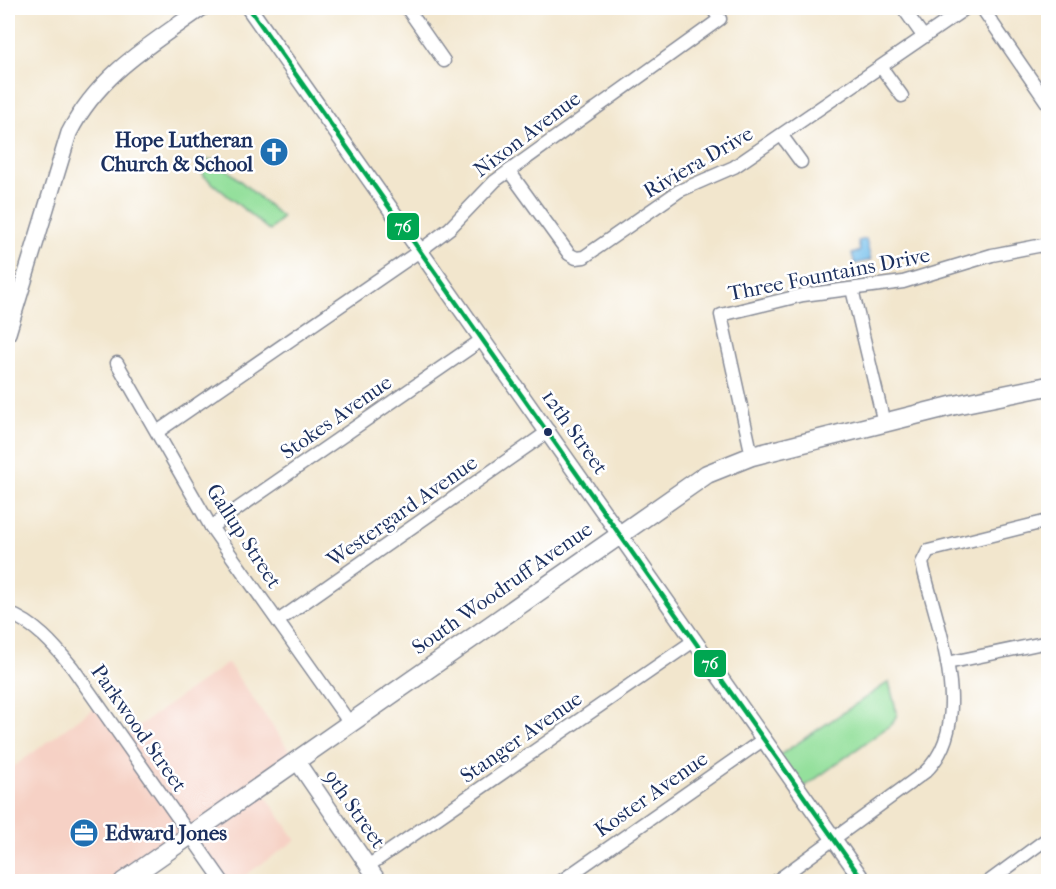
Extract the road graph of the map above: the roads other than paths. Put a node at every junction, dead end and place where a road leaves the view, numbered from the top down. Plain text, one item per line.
1 (202, 8) edge
2 (249, 8) edge
3 (407, 8) edge
4 (712, 8) edge
5 (903, 8) edge
6 (966, 8) edge
7 (982, 8) edge
8 (923, 36) junction
9 (444, 61) dead end
10 (881, 67) junction
11 (902, 96) dead end
12 (1048, 104) edge
13 (782, 136) junction
14 (801, 162) dead end
15 (509, 171) junction
16 (1048, 244) edge
17 (421, 250) junction
18 (852, 289) junction
19 (8, 333) edge
20 (483, 339) junction
21 (117, 363) dead end
22 (1048, 386) edge
23 (884, 423) junction
24 (157, 432) junction
25 (549, 432) junction
26 (752, 456) junction
27 (1048, 521) edge
28 (211, 527) junction
29 (621, 534) junction
30 (8, 613) edge
31 (278, 621) junction
32 (695, 640) junction
33 (1048, 642) edge
34 (947, 663) junction
35 (349, 722) junction
36 (764, 739) junction
37 (296, 760) junction
38 (190, 834) junction
39 (1048, 838) edge
40 (835, 839) junction
41 (368, 866) junction
42 (123, 882) edge
43 (223, 882) edge
44 (379, 882) edge
45 (560, 882) edge
46 (775, 882) edge
47 (864, 882) edge
48 (988, 882) edge

1 - 19 street
2 - 17 street, 12th Street
3 - 9 street
4 - 15 street, Nixon Avenue
5 - 8 street
6 - 8 street, Riviera Drive
7 - 12 street
8 - 10 street, Riviera Drive
10 - 11 street
10 - 13 street, Riviera Drive
13 - 14 street, Riviera Drive
13 - 15 street, Riviera Drive
15 - 17 street, Nixon Avenue
16 - 18 street, Three Fountains Drive
17 - 20 street, 12th Street
17 - 24 street, Nixon Avenue
18 - 23 street
18 - 26 street, Three Fountains Drive
20 - 25 street, 12th Street
20 - 28 street, Stokes Avenue
21 - 24 street, Gallup Street
22 - 23 main road, South Woodruff Avenue
23 - 26 main road, South Woodruff Avenue
24 - 28 street, Gallup Street
25 - 29 street, 12th Street
25 - 31 street, Westergard Avenue
26 - 29 main road, South Woodruff Avenue
27 - 34 street
28 - 31 street, Gallup Street
29 - 32 street, 12th Street
29 - 35 main road, South Woodruff Avenue
30 - 38 street, Parkwood Street
31 - 35 street, Gallup Street
32 - 36 street, 12th Street
32 - 41 street, Stanger Avenue
33 - 34 street
34 - 40 street
35 - 37 main road, South Woodruff Avenue
36 - 40 street, 12th Street
36 - 45 street, Koster Avenue
37 - 38 main road, South Woodruff Avenue
37 - 41 street, 9th Street
38 - 42 main road, South Woodruff Avenue
38 - 43 street, Parkwood Street
39 - 48 street
40 - 46 street
40 - 47 street, 12th Street
41 - 44 street, 9th Street

